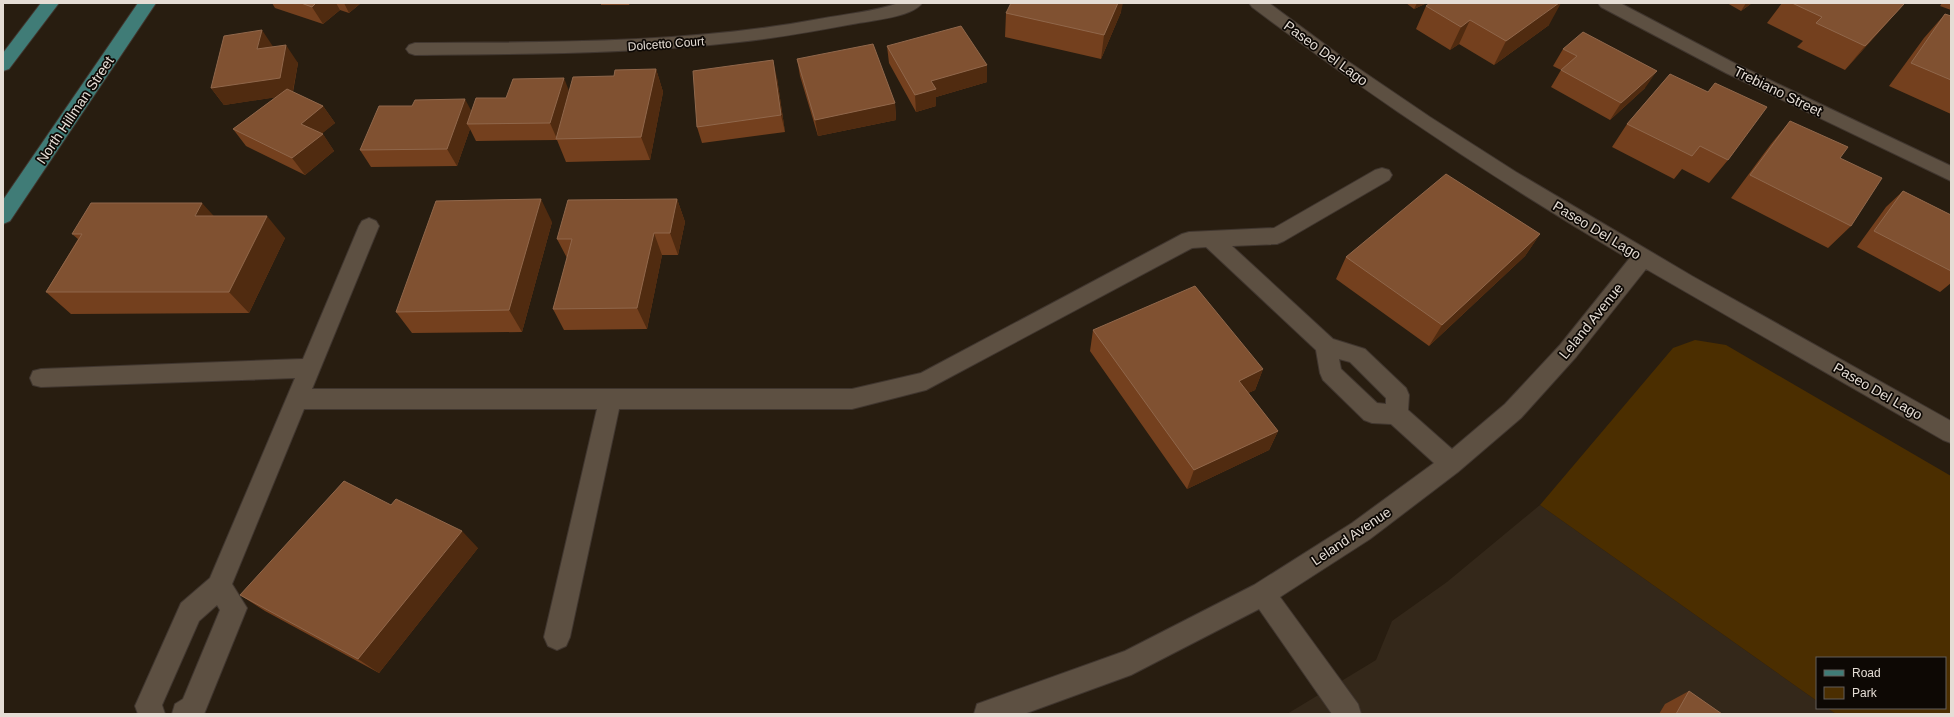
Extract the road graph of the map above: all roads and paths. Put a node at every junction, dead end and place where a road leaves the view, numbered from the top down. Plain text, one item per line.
1 (50, 3) edge
2 (147, 3) edge
3 (913, 3) edge
4 (1258, 3) edge
5 (1608, 3) edge
6 (415, 49) dead end
7 (5, 61) edge
8 (1951, 174) edge
9 (1382, 175) dead end
10 (3, 216) edge
11 (369, 226) dead end
12 (1211, 239) junction
13 (1643, 257) junction
14 (1326, 346) junction
15 (310, 368) junction
16 (41, 378) dead end
17 (297, 399) junction
18 (610, 399) junction
19 (1396, 414) junction
20 (1951, 433) edge
21 (1451, 463) junction
22 (219, 586) junction
23 (1263, 594) junction
24 (557, 637) dead end
25 (152, 714) edge
26 (185, 714) edge
27 (987, 714) edge
28 (1348, 714) edge

1 - 7 main road
2 - 10 main road, North Hillman Street
3 - 6 street, Dolcetto Court
4 - 13 street, Paseo Del Lago
5 - 8 street, Trebiano Street
9 - 12 street
11 - 15 street
12 - 14 street
12 - 18 street
13 - 20 street, Paseo Del Lago
13 - 21 street, Leland Avenue
14 - 19 street
14 - 19 street
15 - 16 street
15 - 17 street
17 - 18 street
17 - 22 street
18 - 24 street
19 - 21 street
21 - 23 street, Leland Avenue
22 - 25 street
22 - 26 street
23 - 27 street, Leland Avenue
23 - 28 street

